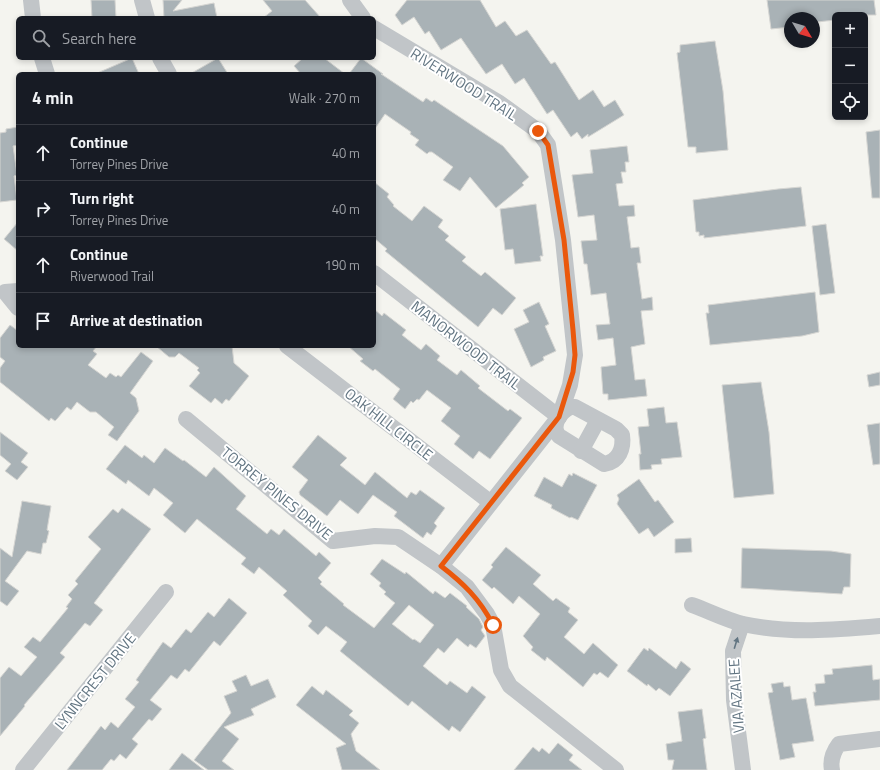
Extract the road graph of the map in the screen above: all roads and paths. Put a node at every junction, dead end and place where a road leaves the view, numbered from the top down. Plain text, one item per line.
1 (30, 0) edge
2 (142, 0) edge
3 (350, 0) edge
4 (33, 16) edge
5 (146, 16) edge
6 (362, 16) edge
7 (376, 29) edge
8 (43, 60) edge
9 (161, 60) edge
10 (46, 72) edge
11 (168, 72) edge
12 (376, 275) edge
13 (8, 291) edge
14 (16, 305) edge
15 (290, 348) edge
16 (559, 417) junction
17 (186, 419) dead end
18 (598, 420) junction
19 (581, 451) junction
20 (490, 502) junction
21 (441, 566) junction
22 (166, 592) dead end
23 (692, 605) dead end
24 (742, 624) junction
25 (880, 626) edge
26 (880, 739) edge
27 (23, 770) edge
28 (616, 770) edge
29 (743, 770) edge
30 (832, 770) edge

1 - 4 street
2 - 5 street
3 - 6 street
7 - 16 street, RIVERWOOD TRAIL
8 - 10 street
9 - 11 street
12 - 16 street, MANORWOOD TRAIL
13 - 14 street
15 - 20 street, OAK HILL CIRCLE
16 - 18 street
16 - 19 street
16 - 20 street, RIVERWOOD TRAIL
17 - 21 street, TORREY PINES DRIVE
18 - 19 street
18 - 19 street
20 - 21 street
21 - 28 street, TORREY PINES DRIVE
22 - 27 street, LYNNCREST DRIVE
23 - 24 street
24 - 25 street
29 -> 24 street, VIA AZALEE
26 - 30 street

